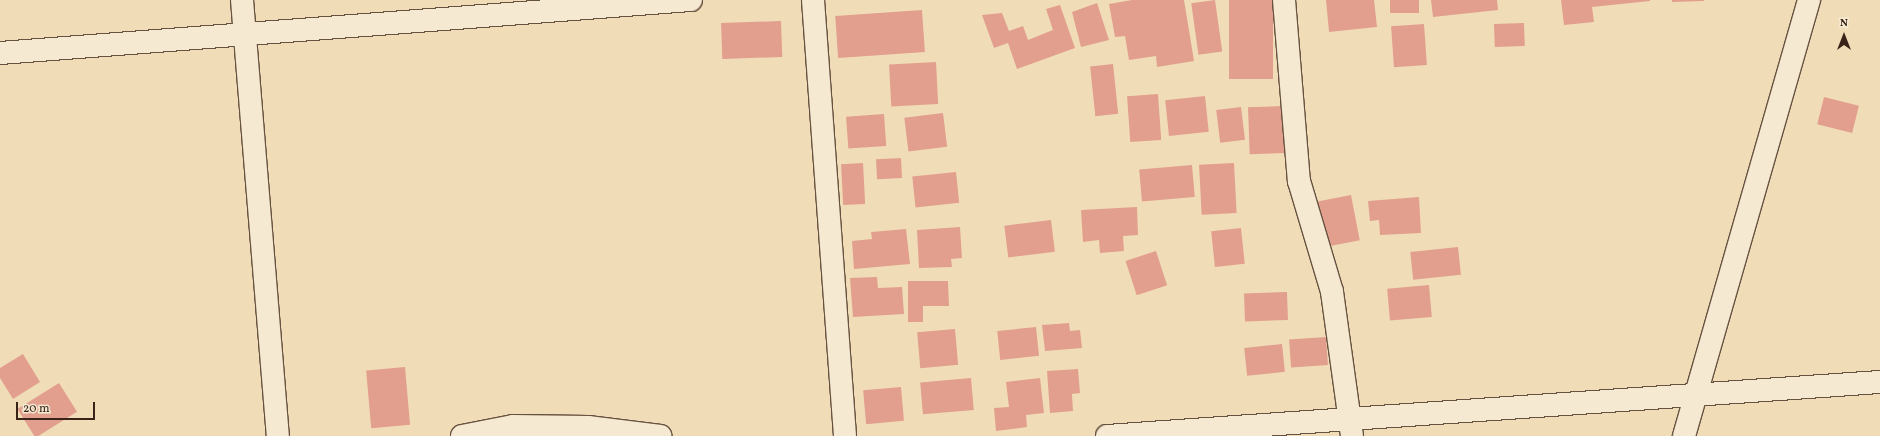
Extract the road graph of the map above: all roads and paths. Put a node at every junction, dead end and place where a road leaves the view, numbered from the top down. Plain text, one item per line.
1 (242, 0) edge
2 (691, 0) edge
3 (813, 0) edge
4 (1284, 0) edge
5 (1809, 0) edge
6 (244, 36) junction
7 (0, 53) edge
8 (1880, 382) edge
9 (1694, 396) junction
10 (1351, 426) edge
11 (278, 436) edge
12 (462, 436) edge
13 (660, 436) edge
14 (845, 436) edge
15 (1107, 436) edge
16 (1684, 436) edge

1 - 6 street
2 - 6 street
3 - 14 street
4 - 10 street
5 - 9 street
6 - 7 street
6 - 11 street
8 - 9 street
9 - 10 street
9 - 16 street
10 - 15 street
12 - 13 street

